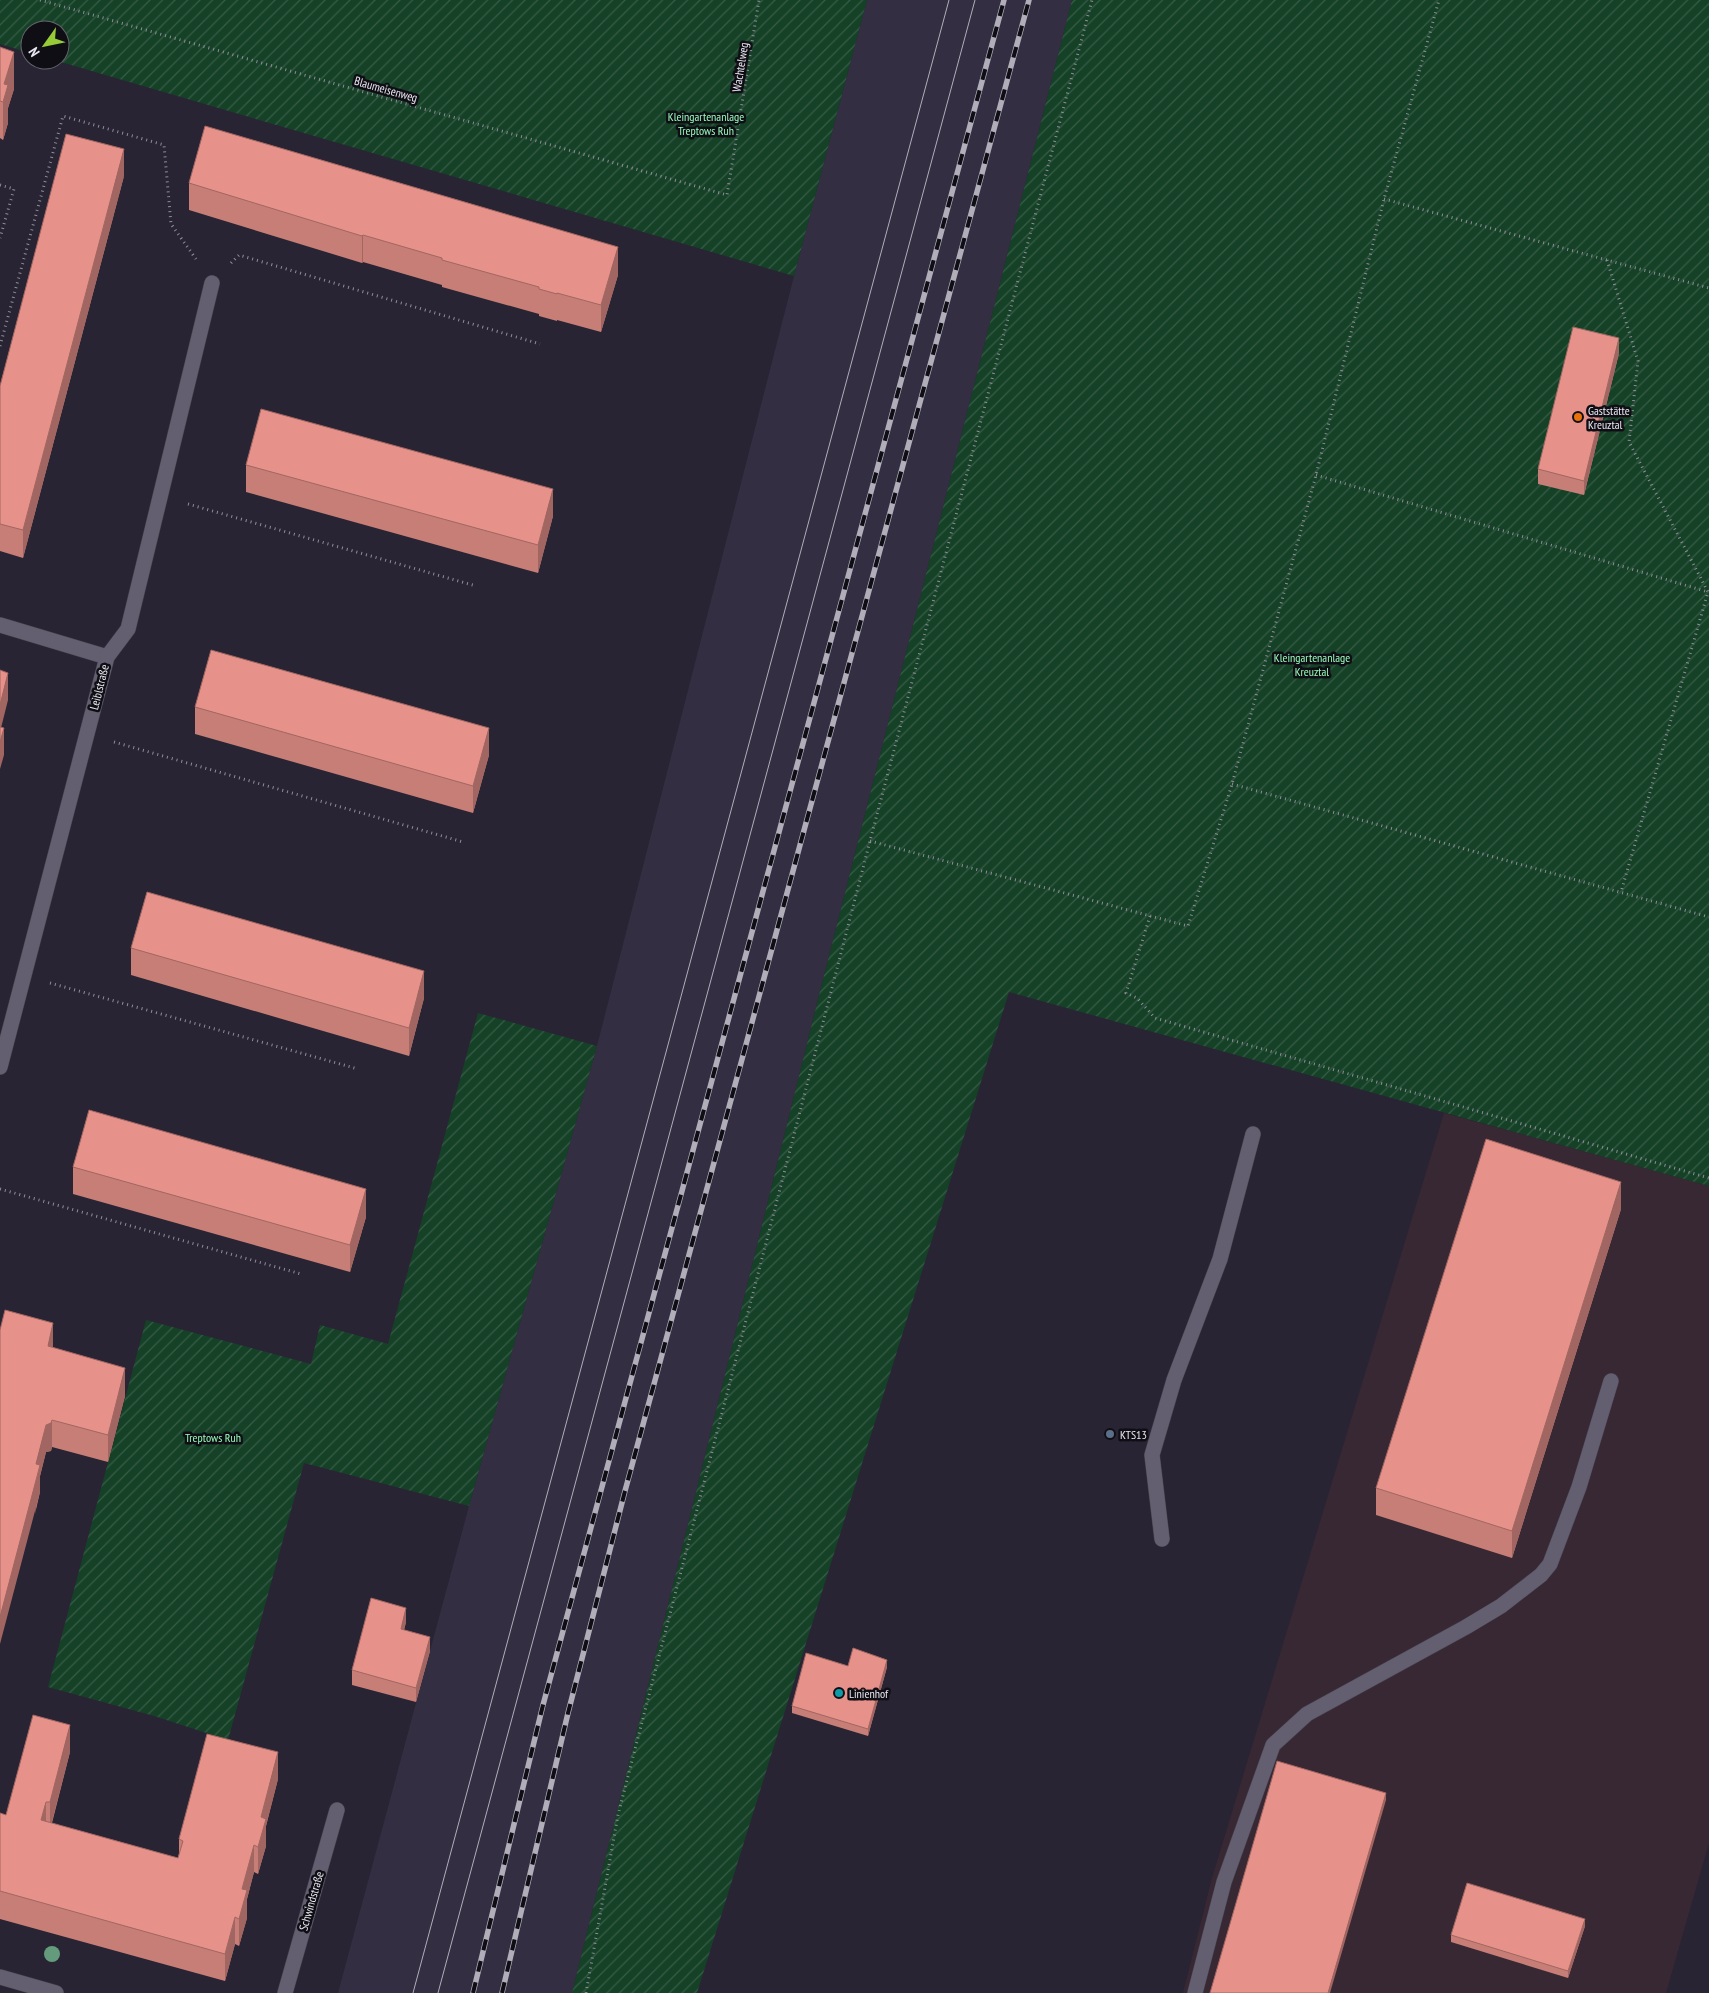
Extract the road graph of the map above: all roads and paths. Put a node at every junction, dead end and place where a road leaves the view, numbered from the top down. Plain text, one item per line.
1 (40, 0) edge
2 (759, 0) edge
3 (1092, 0) edge
4 (1439, 0) edge
5 (0, 185) edge
6 (727, 195) joint
7 (1384, 199) junction
8 (0, 238) edge
9 (1607, 260) junction
10 (212, 283) junction
11 (1709, 288) edge
12 (540, 344) dead end
13 (0, 346) edge
14 (1316, 475) junction
15 (161, 496) junction
16 (476, 586) dead end
17 (1708, 592) edge
18 (0, 625) edge
19 (107, 656) junction
20 (87, 734) junction
21 (1232, 784) junction
22 (870, 841) junction
23 (463, 842) dead end
24 (1622, 892) junction
25 (1150, 916) junction
26 (1709, 917) edge
27 (23, 975) junction
28 (0, 1067) edge
29 (358, 1070) dead end
30 (1253, 1134) dead end
31 (1709, 1178) edge
32 (0, 1189) edge
33 (301, 1274) dead end
34 (1612, 1382) dead end
35 (1162, 1539) dead end
36 (337, 1810) dead end
37 (0, 1977) edge
38 (56, 1993) edge
39 (285, 1993) edge
40 (586, 1993) edge
41 (1195, 1993) edge

1 - 6 path, Blaumeisenweg
2 - 6 path, Wachtelweg
3 - 22 path
4 - 7 path
5 - 8 path
7 - 9 path
7 - 14 path
9 - 11 path
9 - 17 path
10 - 12 path
10 - 13 path
10 - 15 street, Leiblstraße
14 - 17 path
14 - 21 path
15 - 16 path
15 - 19 street, Leiblstraße
17 - 24 path
18 - 19 street
19 - 20 street, Leiblstraße
20 - 23 path
20 - 27 street, Leiblstraße
21 - 24 path
21 - 25 path
22 - 25 path
22 - 40 path
24 - 26 path
25 - 31 path
27 - 28 street, Leiblstraße
27 - 29 path
30 - 35 street
32 - 33 path
34 - 41 street
36 - 39 street, Schwindstraße
37 - 38 street

